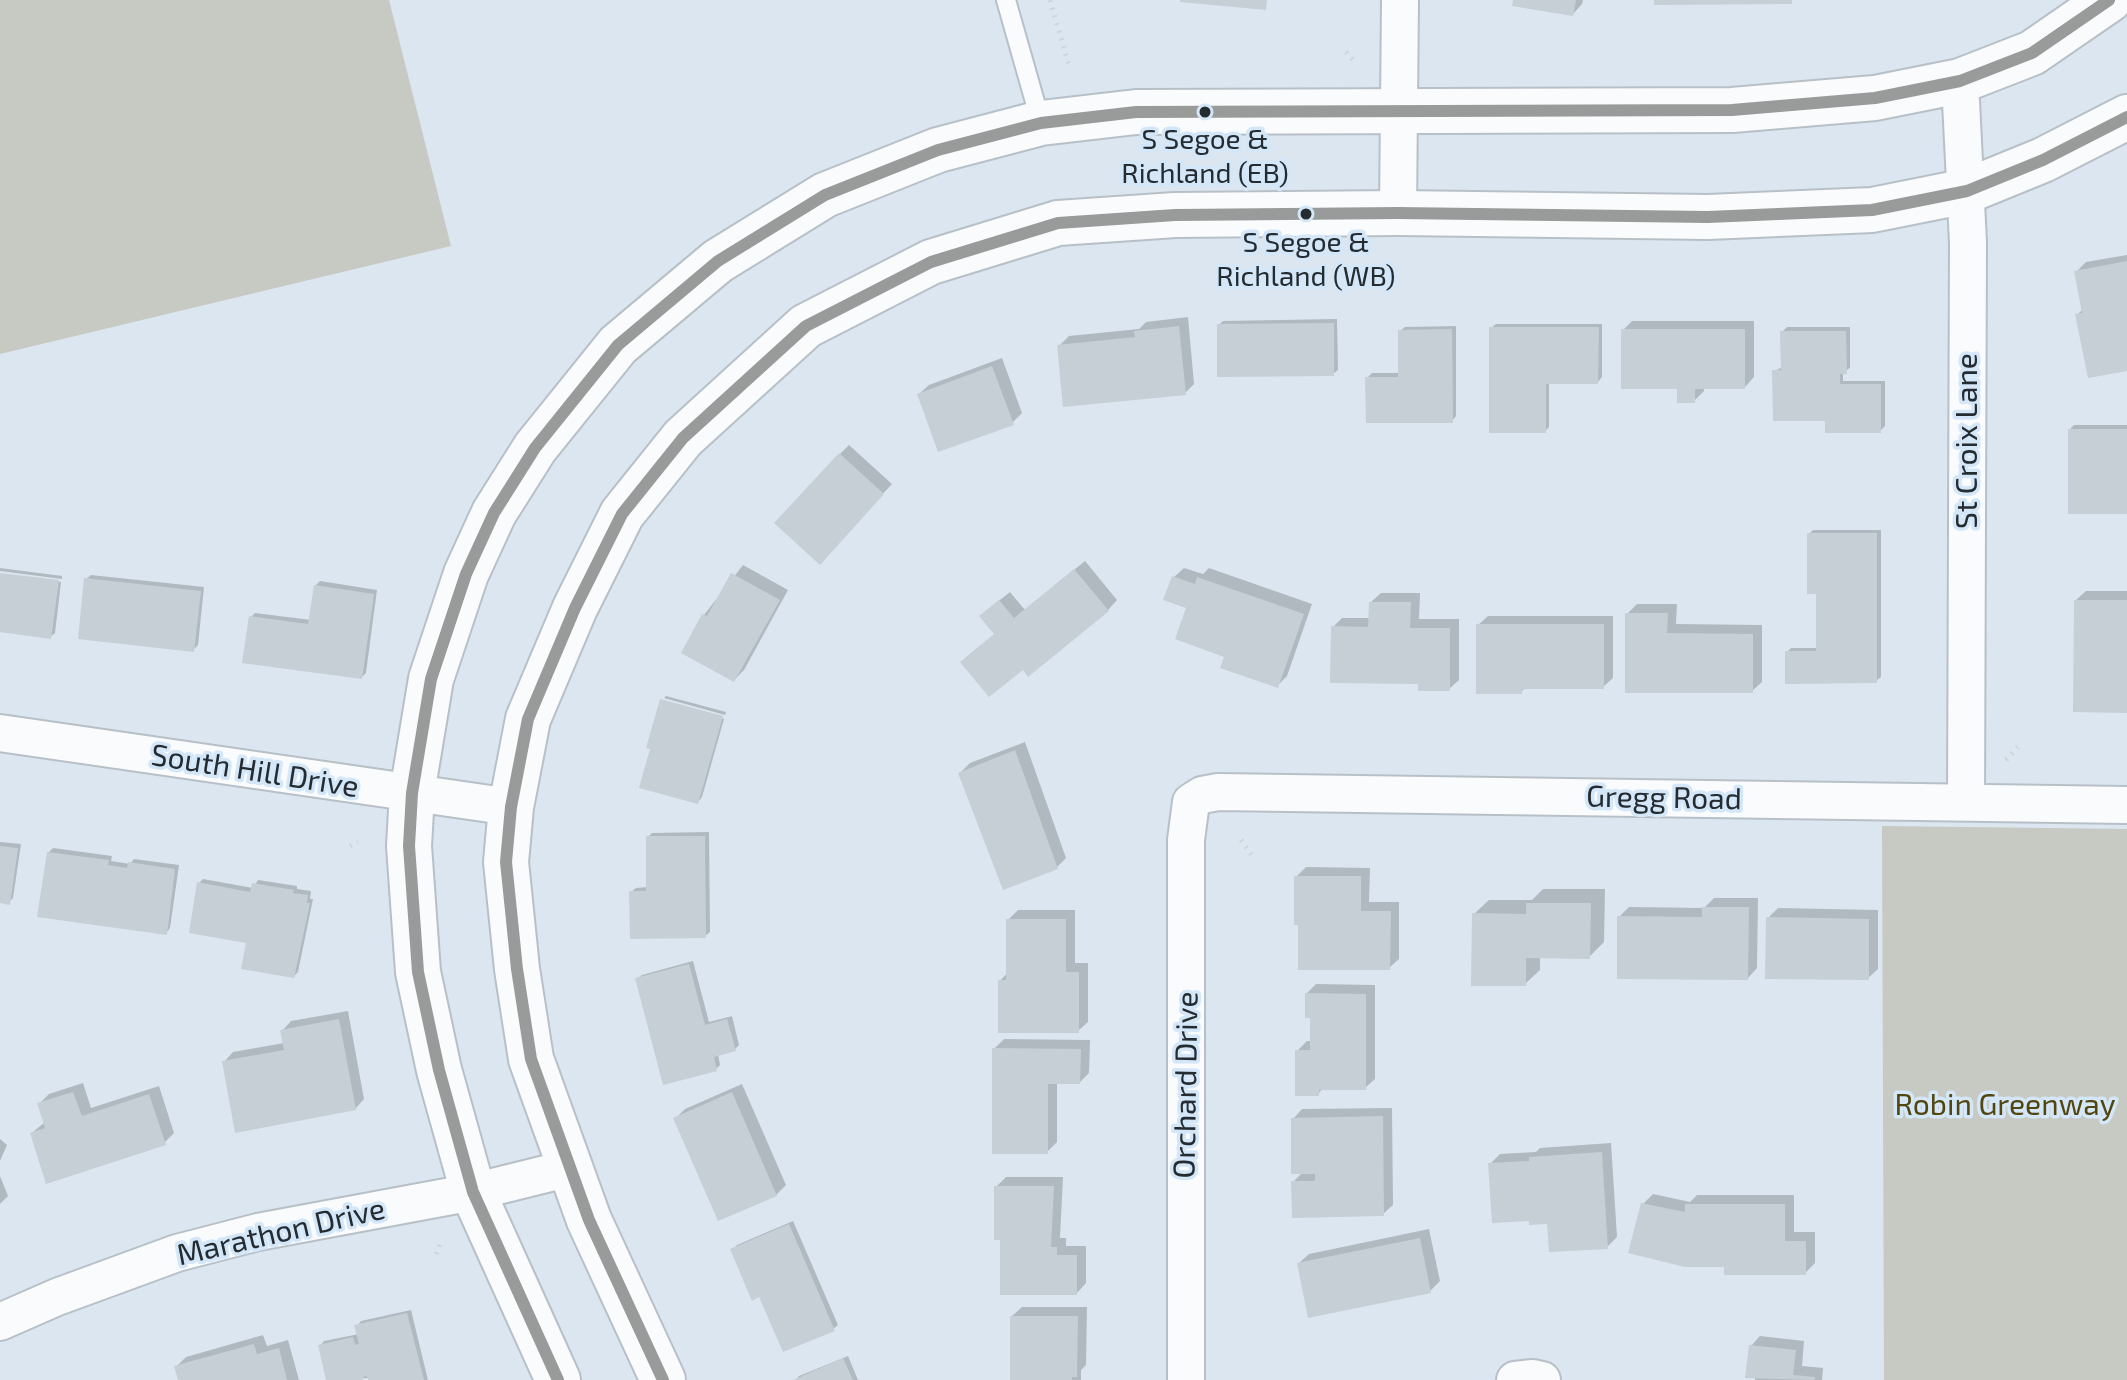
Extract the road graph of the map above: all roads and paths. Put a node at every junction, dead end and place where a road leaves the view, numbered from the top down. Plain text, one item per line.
1 (1006, 0) edge
2 (1050, 0) edge
3 (1400, 0) edge
4 (2109, 0) edge
5 (1346, 52) dead end
6 (1354, 61) dead end
7 (1070, 69) dead end
8 (1960, 81) junction
9 (1397, 110) junction
10 (2127, 117) edge
11 (1041, 123) junction
12 (1967, 191) junction
13 (1398, 213) junction
14 (0, 733) edge
15 (2018, 747) dead end
16 (2006, 760) dead end
17 (412, 793) junction
18 (1202, 795) joint
19 (1966, 801) junction
20 (2127, 805) edge
21 (511, 807) junction
22 (1241, 840) dead end
23 (358, 842) dead end
24 (350, 846) dead end
25 (1252, 855) dead end
26 (570, 1168) junction
27 (473, 1192) junction
28 (441, 1242) dead end
29 (436, 1254) dead end
30 (0, 1322) edge
31 (558, 1380) edge
32 (663, 1380) edge
33 (1186, 1380) edge
34 (1515, 1380) edge
35 (1542, 1380) edge

1 - 11 lane
2 - 7 path
3 - 9 street
4 - 8 street
5 - 6 path
8 - 9 street
8 - 12 street, St Croix Lane
9 - 11 street
9 - 13 street
10 - 12 street
11 - 17 street
12 - 13 street
12 - 19 street, St Croix Lane
13 - 21 street
14 - 17 street, South Hill Drive
15 - 16 path
17 - 21 street, South Hill Drive
17 - 27 street
18 - 19 street, Gregg Road
18 - 33 street, Orchard Drive
19 - 20 street, Gregg Road
21 - 26 street
22 - 25 path
23 - 24 path
26 - 27 street, Marathon Drive
26 - 32 street
27 - 30 street, Marathon Drive
27 - 31 street
28 - 29 path
34 - 35 street

